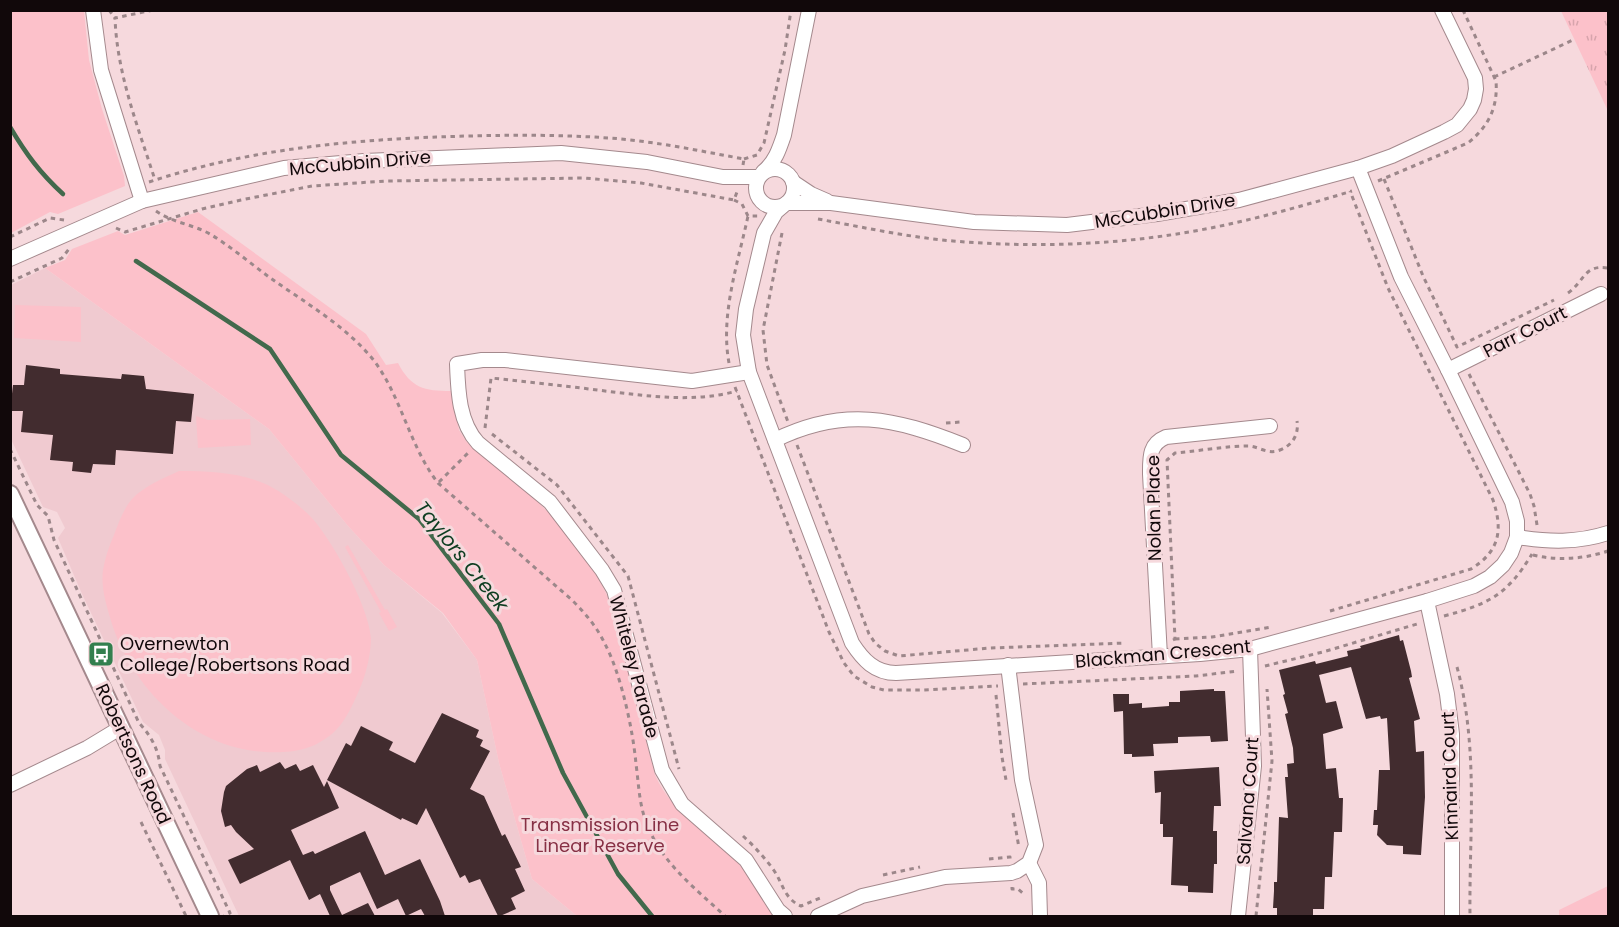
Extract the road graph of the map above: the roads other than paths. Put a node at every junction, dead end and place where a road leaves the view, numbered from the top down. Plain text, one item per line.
1 (93, 10) edge
2 (809, 10) edge
3 (1442, 10) edge
4 (784, 135) junction
5 (1358, 168) junction
6 (760, 175) junction
7 (792, 179) junction
8 (740, 181) junction
9 (757, 196) junction
10 (142, 201) junction
11 (831, 203) junction
12 (785, 204) junction
13 (767, 218) junction
14 (10, 259) edge
15 (1601, 294) dead end
16 (457, 364) junction
17 (442, 368) dead end
18 (1448, 370) junction
19 (749, 372) junction
20 (1270, 426) dead end
21 (775, 440) junction
22 (963, 446) dead end
23 (10, 494) edge
24 (1608, 532) edge
25 (1517, 537) junction
26 (1427, 601) junction
27 (1160, 649) junction
28 (1250, 649) junction
29 (1008, 665) junction
30 (122, 733) junction
31 (10, 784) edge
32 (1029, 863) junction
33 (210, 916) edge
34 (784, 916) edge
35 (818, 916) edge
36 (1040, 916) edge
37 (1238, 916) edge
38 (1452, 916) edge

1 - 10 street
2 - 4 street
3 - 5 street, McCubbin Drive
4 - 6 street
4 - 7 street
5 - 11 street, McCubbin Drive
5 - 18 street
6 - 7 street
6 - 8 street, McCubbin Drive
6 - 9 street
7 - 11 street, McCubbin Drive
7 - 12 street
8 - 9 street, McCubbin Drive
8 - 10 street, McCubbin Drive
9 - 12 street
9 - 13 street
10 - 14 street, McCubbin Drive
11 - 12 street, McCubbin Drive
12 - 13 street, Blackman Crescent
13 - 19 street, Blackman Crescent
15 - 18 street, Parr Court
16 - 17 street
16 - 19 street
16 - 34 street, Whiteley Parade
18 - 25 street
19 - 21 street, Blackman Crescent
20 - 27 street, Nolan Place
21 - 22 street
21 - 29 street, Blackman Crescent
23 - 30 street, Robertsons Road
24 - 25 street
25 - 26 street, Blackman Crescent
26 - 28 street, Blackman Crescent
26 - 38 street, Kinnaird Court
27 - 28 street, Blackman Crescent
27 - 29 street, Blackman Crescent
28 - 37 street, Salvana Court
29 - 32 street
30 - 31 street
30 - 33 street, Robertsons Road
32 - 35 street
32 - 36 street

